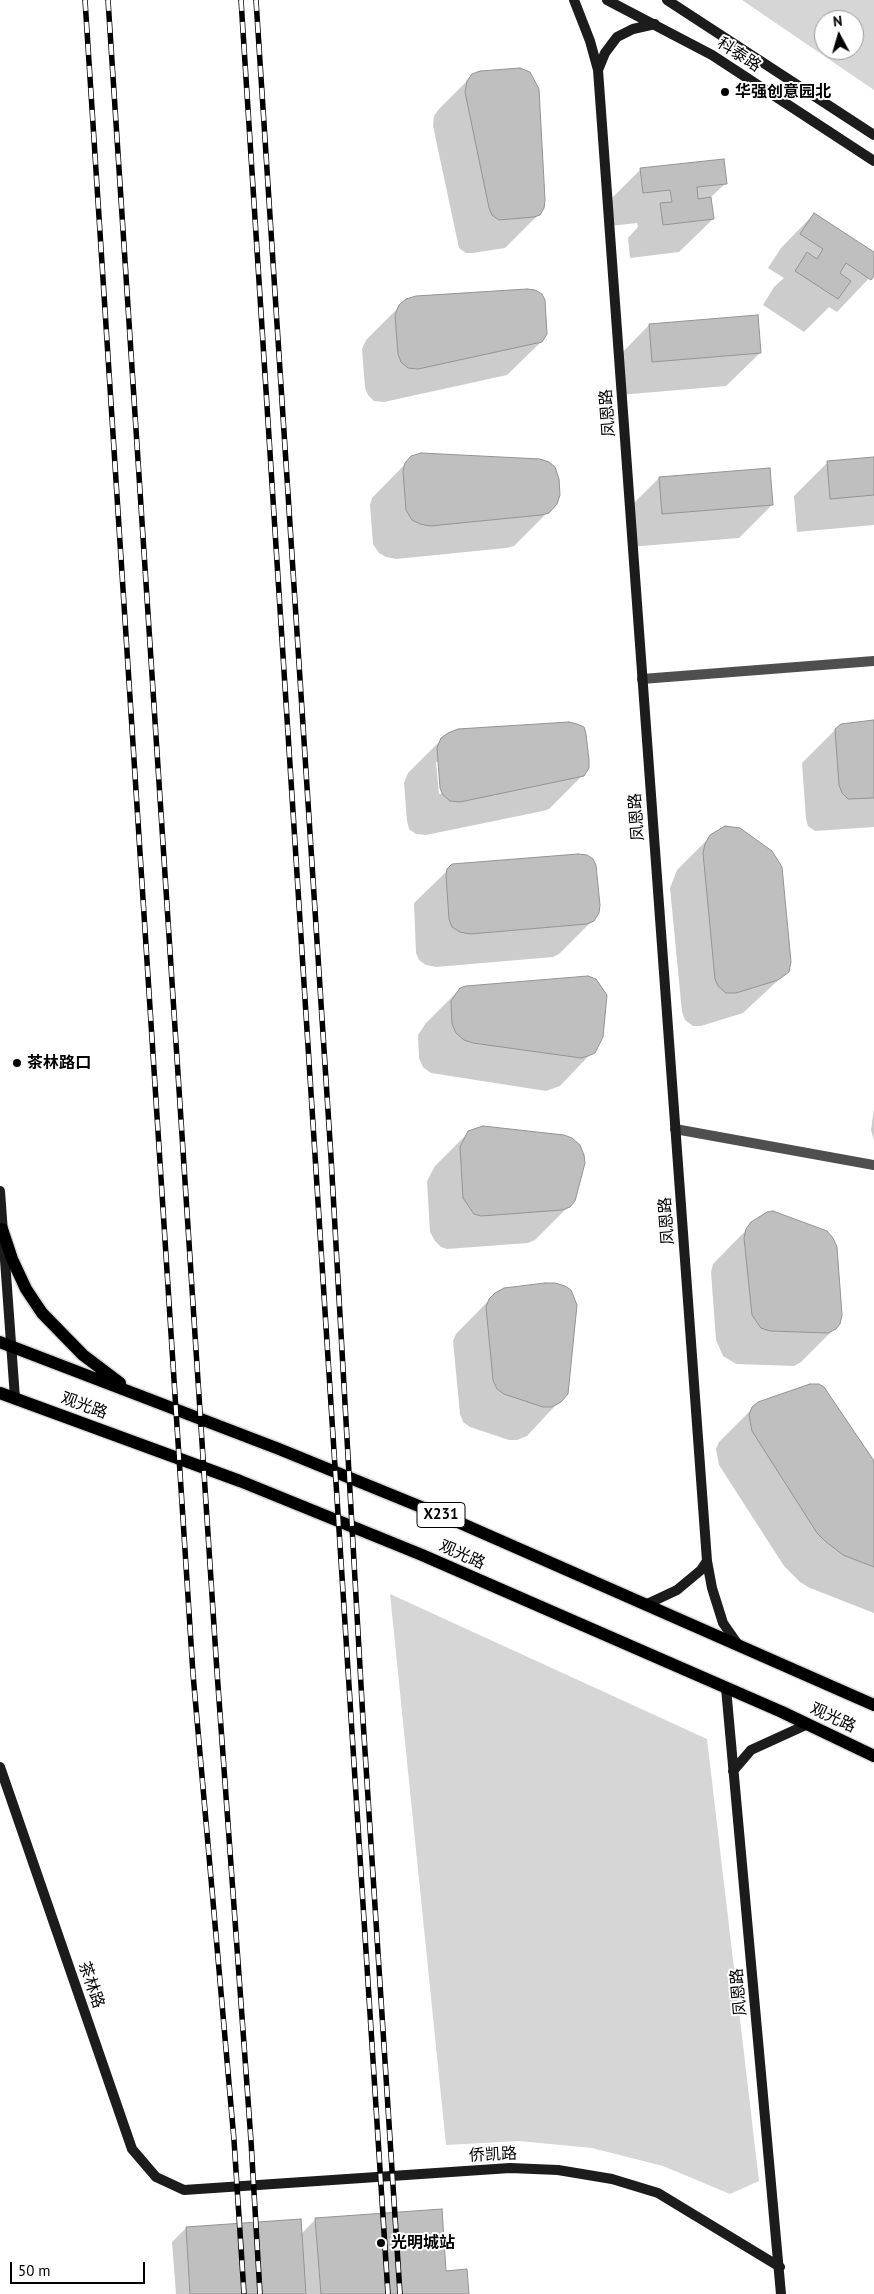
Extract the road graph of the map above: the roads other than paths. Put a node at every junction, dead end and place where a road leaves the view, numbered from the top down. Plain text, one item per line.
1 (574, 0) edge
2 (607, 0) edge
3 (667, 0) edge
4 (655, 24) junction
5 (598, 70) junction
6 (874, 135) edge
7 (874, 161) edge
8 (874, 661) edge
9 (642, 679) junction
10 (675, 1129) junction
11 (874, 1165) edge
12 (0, 1191) edge
13 (2, 1229) junction
14 (5, 1344) edge
15 (0, 1393) edge
16 (138, 1396) junction
17 (15, 1398) junction
18 (707, 1561) junction
19 (645, 1605) junction
20 (739, 1646) junction
21 (726, 1688) junction
22 (874, 1705) edge
23 (808, 1724) junction
24 (874, 1756) edge
25 (0, 1767) edge
26 (733, 1771) junction
27 (184, 2190) joint
28 (780, 2267) junction
29 (781, 2294) edge

1 - 5 street, 凤恩路
2 - 4 street, 科泰路
3 - 6 street, 科泰路
4 - 5 street, 凤恩路
4 - 7 street, 科泰路
5 - 9 street, 凤恩路
8 - 9 street
9 - 10 street, 凤恩路
10 - 11 street
10 - 18 street, 凤恩路
12 - 13 street
13 - 14 street
13 - 16 main road
14 - 16 main road, 观光路 / X231
14 - 17 street
15 - 17 main road, 观光路 / X231
16 - 19 main road, 观光路 / X231
17 - 21 main road, 观光路 / X231
18 - 19 street
18 - 20 street, 凤恩路
19 - 20 main road, 观光路 / X231
20 - 22 main road, 观光路 / X231
21 - 23 main road, 观光路 / X231
21 - 26 street, 凤恩路
23 - 24 main road, 观光路 / X231
23 - 26 street
25 - 27 street, 茶林路
26 - 28 street, 凤恩路
27 - 28 street, 侨凯路
28 - 29 street, 凤恩路

